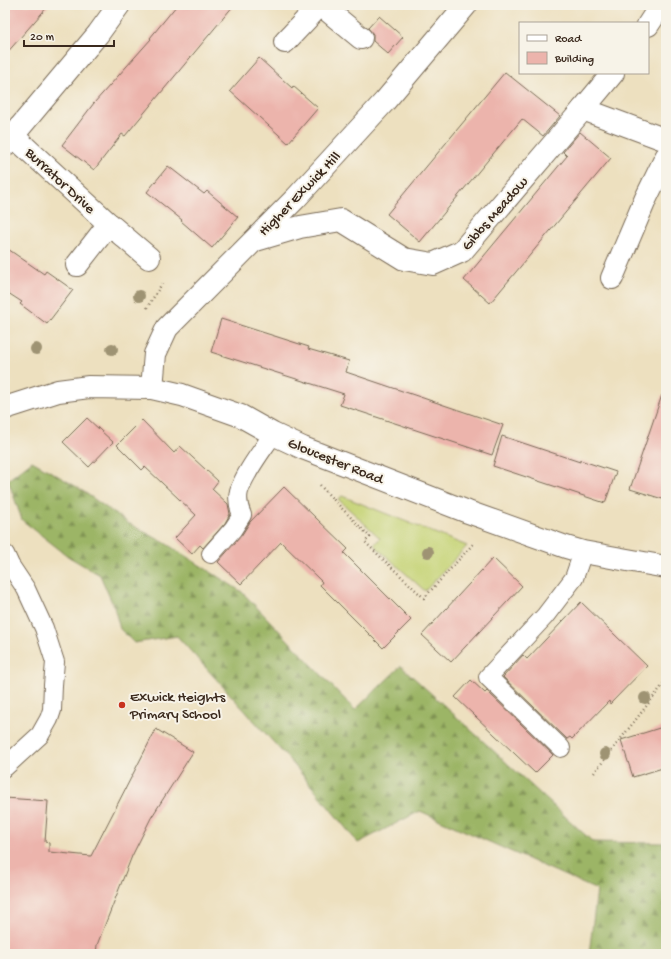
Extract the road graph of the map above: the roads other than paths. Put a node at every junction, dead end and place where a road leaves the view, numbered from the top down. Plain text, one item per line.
1 (119, 5) edge
2 (320, 5) edge
3 (466, 5) edge
4 (662, 5) edge
5 (649, 24) edge
6 (361, 38) dead end
7 (285, 42) dead end
8 (612, 74) edge
9 (582, 110) junction
10 (9, 140) edge
11 (666, 140) edge
12 (666, 157) edge
13 (109, 224) junction
14 (255, 240) junction
15 (149, 258) dead end
16 (77, 265) dead end
17 (612, 278) dead end
18 (152, 388) junction
19 (5, 408) edge
20 (273, 434) junction
21 (583, 552) junction
22 (5, 554) edge
23 (211, 554) dead end
24 (666, 567) edge
25 (561, 748) dead end
26 (5, 766) edge

1 - 10 street, Burrator Drive
2 - 6 street
2 - 7 street
3 - 14 street, Higher Exwick Hill
4 - 5 street
8 - 9 street, Gibbs Meadow
9 - 11 street
9 - 14 street, Gibbs Meadow
10 - 13 street, Burrator Drive
12 - 17 street
13 - 15 street, Burrator Drive
13 - 16 street, Burrator Drive
14 - 18 street, Higher Exwick Hill
18 - 19 street, Gloucester Road
18 - 20 street, Gloucester Road
20 - 21 street, Gloucester Road
20 - 23 lane
21 - 24 street, Gloucester Road
21 - 25 lane
22 - 26 lane

